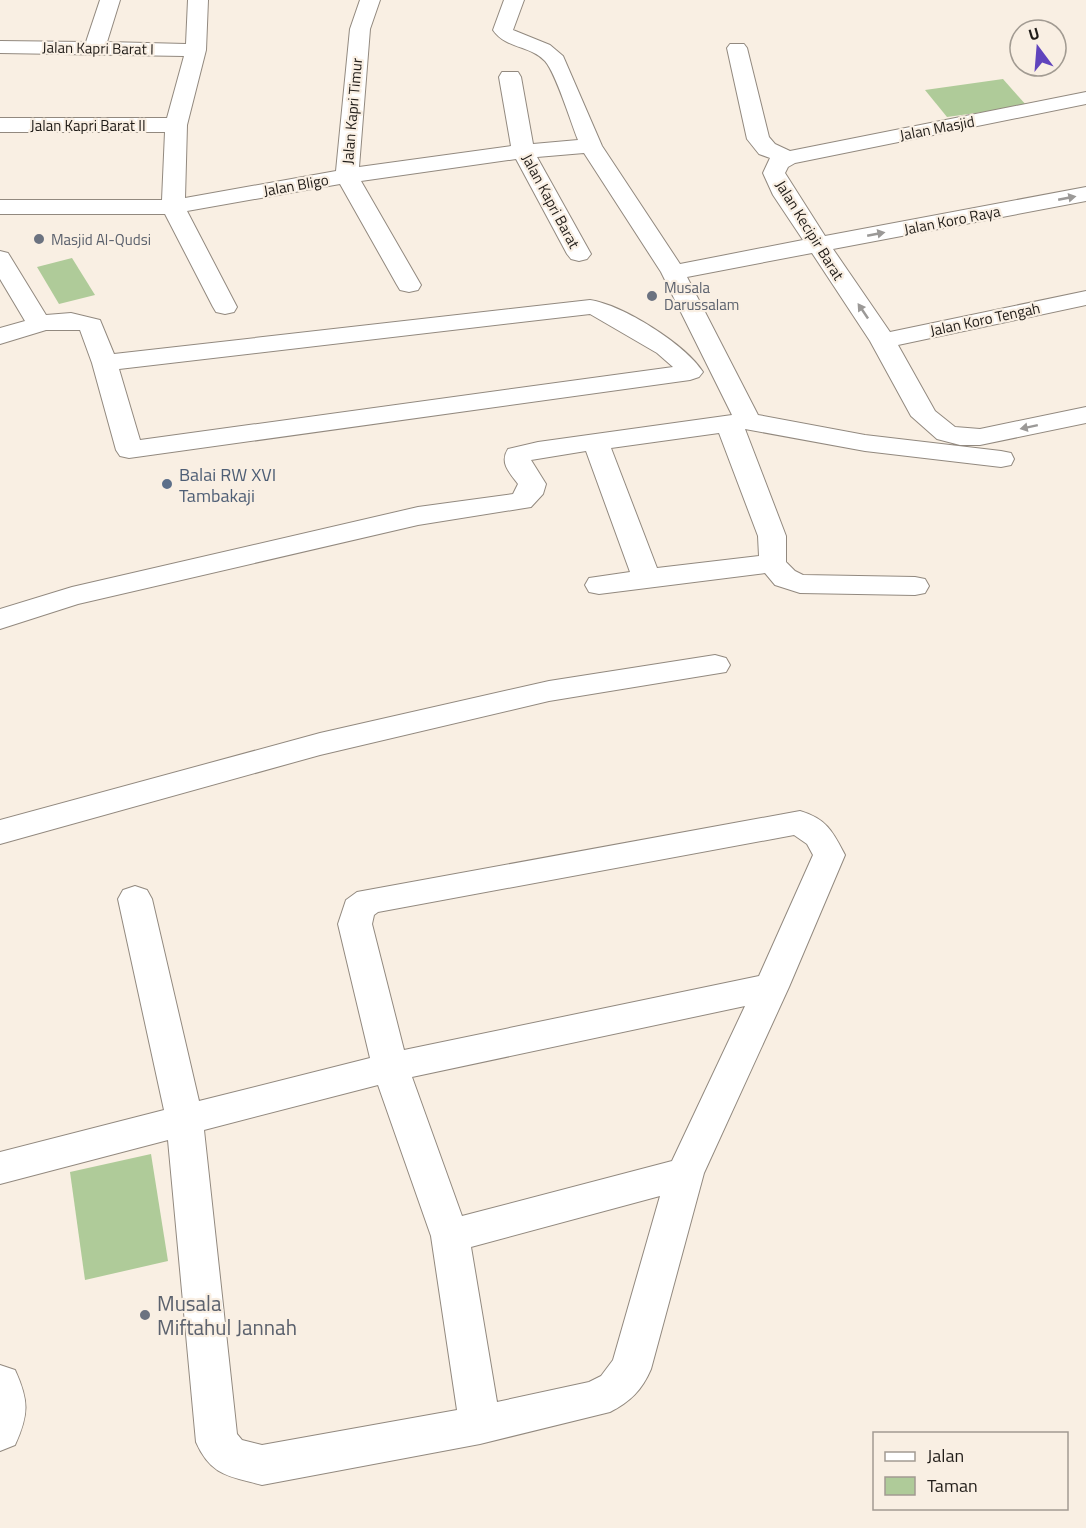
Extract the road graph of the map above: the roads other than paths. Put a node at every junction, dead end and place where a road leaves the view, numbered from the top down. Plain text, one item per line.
1 (110, 0) edge
2 (198, 0) edge
3 (370, 0) edge
4 (514, 0) edge
5 (0, 47) edge
6 (95, 47) junction
7 (737, 48) dead end
8 (195, 50) junction
9 (510, 77) dead end
10 (1086, 98) edge
11 (0, 125) edge
12 (176, 125) junction
13 (591, 146) junction
14 (523, 151) junction
15 (788, 158) junction
16 (347, 176) junction
17 (1086, 194) edge
18 (0, 207) edge
19 (173, 207) junction
20 (818, 245) junction
21 (579, 254) dead end
22 (0, 258) edge
23 (669, 264) junction
24 (410, 285) dead end
25 (1086, 298) edge
26 (225, 307) dead end
27 (39, 324) junction
28 (883, 341) junction
29 (1, 350) edge
30 (105, 363) junction
31 (1086, 415) edge
32 (739, 422) junction
33 (596, 443) junction
34 (1001, 459) dead end
35 (772, 563) junction
36 (647, 579) junction
37 (599, 585) dead end
38 (915, 586) dead end
39 (0, 618) edge
40 (715, 664) dead end
41 (0, 832) edge
42 (135, 899) dead end
43 (772, 987) junction
44 (390, 1067) junction
45 (186, 1121) junction
46 (0, 1168) edge
47 (685, 1173) junction
48 (450, 1236) junction
49 (480, 1425) junction

1 - 6 street
2 - 8 street
3 - 16 street, Jalan Kapri Timur
4 - 13 street
5 - 6 street, Jalan Kapri Barat I
6 - 8 street, Jalan Kapri Barat I
7 - 15 street, Jalan Kecipir Barat
8 - 12 street
9 - 14 street, Jalan Kapri Barat
10 - 15 street, Jalan Masjid
11 - 12 street, Jalan Kapri Barat II
12 - 19 street
13 - 14 street, Jalan Bligo
13 - 23 street
14 - 16 street, Jalan Bligo
14 - 21 street, Jalan Kapri Barat
15 - 20 street, Jalan Kecipir Barat
16 - 19 street, Jalan Bligo
16 - 24 street, Jalan Kapri Timur
20 -> 17 street, Jalan Koro Raya
18 - 19 street, Jalan Bligo
19 - 26 street
20 - 23 street, Jalan Koro Raya
28 -> 20 street, Jalan Kecipir Barat
22 - 27 street
23 - 32 street
25 - 28 street, Jalan Koro Tengah
27 - 29 street
27 - 30 street
31 -> 28 street, Jalan Kecipir Barat
30 - 30 street
32 - 33 street
32 - 34 street
32 - 35 street
33 - 36 street
33 - 39 street
35 - 36 street
35 - 38 street
36 - 37 street
40 - 41 street
42 - 45 street
43 - 44 street
43 - 44 street
43 - 47 street
44 - 45 street
44 - 48 street
45 - 46 street
45 - 49 street
47 - 48 street
47 - 49 street
48 - 49 street

